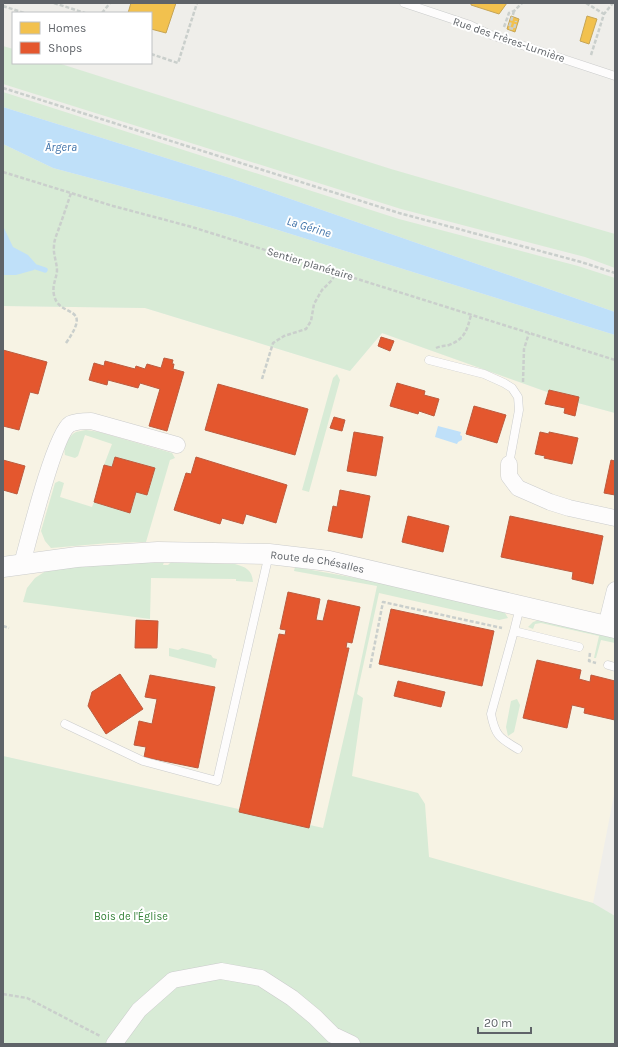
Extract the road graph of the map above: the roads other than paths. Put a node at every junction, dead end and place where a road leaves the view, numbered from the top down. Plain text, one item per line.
1 (404, 3) edge
2 (615, 76) edge
3 (429, 360) road end
4 (177, 445) dead end
5 (509, 464) joint
6 (615, 518) edge
7 (269, 554) junction
8 (22, 564) junction
9 (3, 567) edge
10 (615, 590) edge
11 (521, 606) junction
12 (610, 627) edge
13 (514, 631) junction
14 (579, 647) dead end
15 (65, 724) dead end
16 (518, 749) dead end
17 (108, 1042) edge
18 (352, 1044) edge

1 - 2 lane, Rue des Frères-Lumière
3 - 5 lane
4 - 8 street
5 - 6 street
7 - 8 street, Route de Chésalles
7 - 11 street, Route de Chésalles
7 - 15 lane
8 - 9 street, Route de Chésalles
10 - 12 street, Route de Chésalles
11 - 12 street, Route de Chésalles
11 - 13 lane
13 - 14 lane
13 - 16 lane
17 - 18 street

